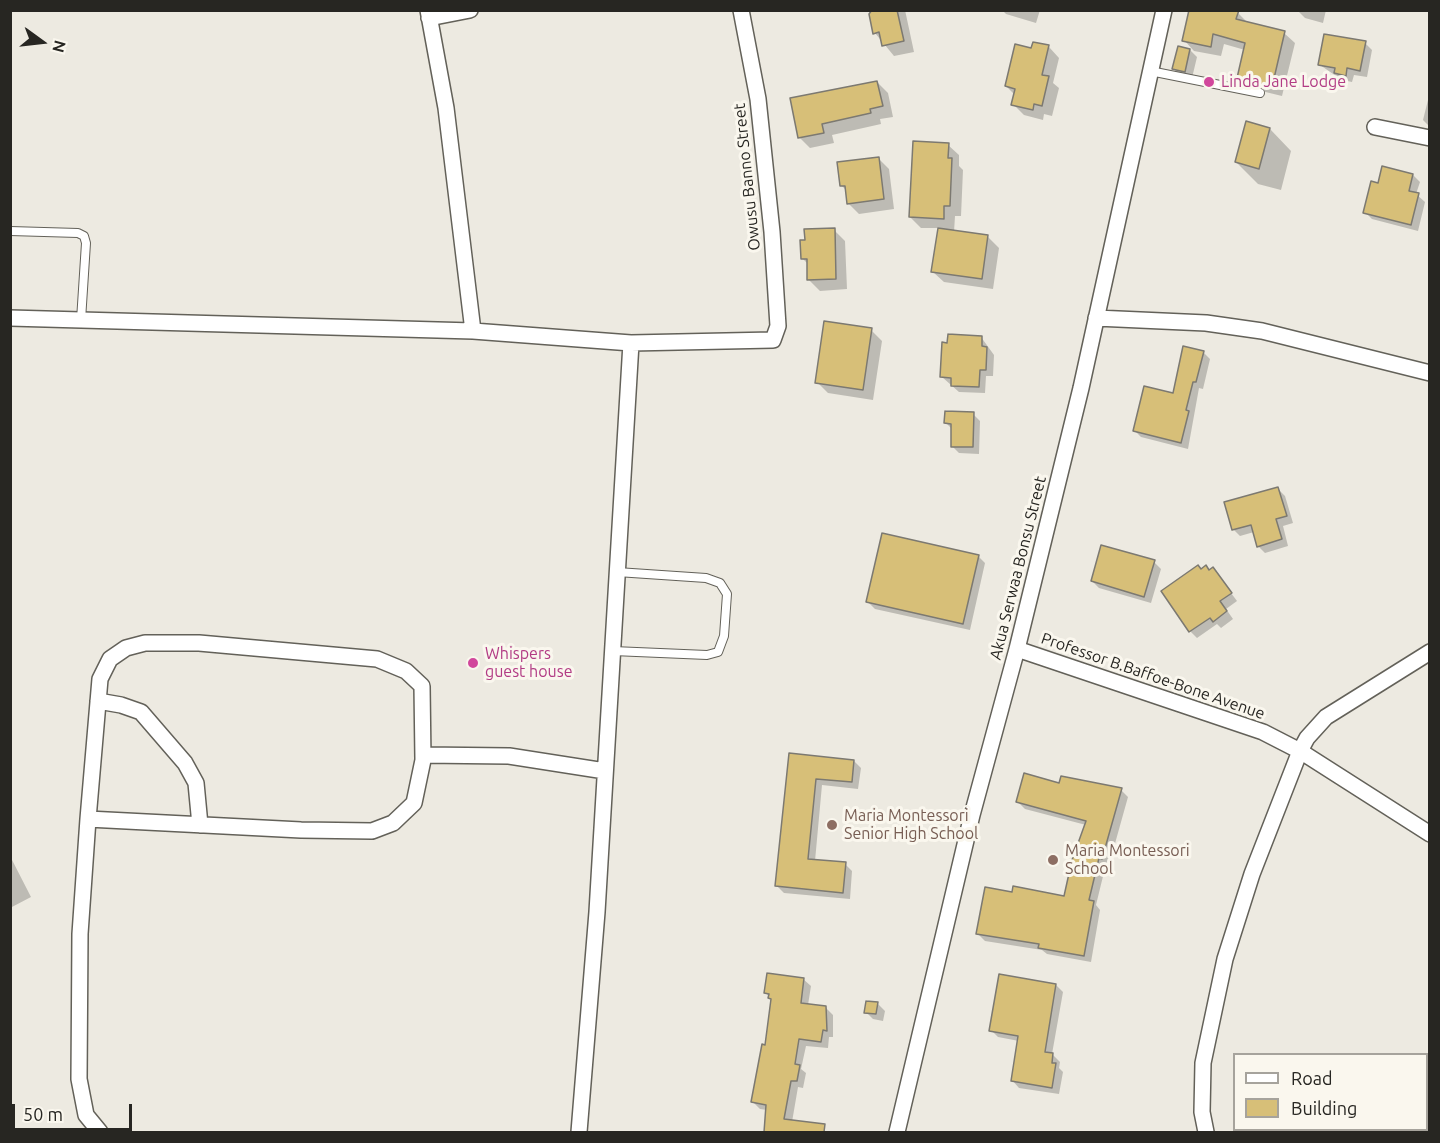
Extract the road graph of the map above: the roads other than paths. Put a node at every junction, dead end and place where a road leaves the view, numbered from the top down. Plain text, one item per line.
1 (470, 10) edge
2 (741, 10) edge
3 (1164, 10) edge
4 (428, 14) edge
5 (1150, 71) junction
6 (1260, 93) dead end
7 (1375, 127) dead end
8 (1430, 138) edge
9 (10, 231) edge
10 (10, 318) edge
11 (1096, 318) junction
12 (81, 320) junction
13 (473, 331) junction
14 (631, 343) junction
15 (1430, 373) edge
16 (618, 572) junction
17 (1017, 649) junction
18 (613, 651) junction
19 (1430, 652) edge
20 (98, 701) junction
21 (1300, 751) junction
22 (423, 755) junction
23 (606, 771) junction
24 (88, 819) junction
25 (200, 825) junction
26 (1430, 834) edge
27 (100, 1132) edge
28 (579, 1132) edge
29 (897, 1132) edge
30 (1206, 1132) edge

1 - 4 street
2 - 14 street, Owusu Banno Street
3 - 5 street, Akua Serwaa Bonsu Street
4 - 13 street
5 - 6 lane
5 - 11 street, Akua Serwaa Bonsu Street
7 - 8 street
9 - 12 lane
10 - 12 street
11 - 15 street
11 - 17 street, Akua Serwaa Bonsu Street
12 - 13 street
13 - 14 street
14 - 16 street
16 - 18 street
16 - 18 lane
17 - 21 street, Professor B.Baffoe-Bone Avenue
17 - 29 street, Akua Serwaa Bonsu Street
18 - 23 street
19 - 21 street
20 - 22 street
20 - 24 street
20 - 25 street
21 - 26 street, Professor B.Baffoe-Bone Avenue
21 - 30 street
22 - 23 street
22 - 25 street
23 - 28 street
24 - 25 street
24 - 27 street

